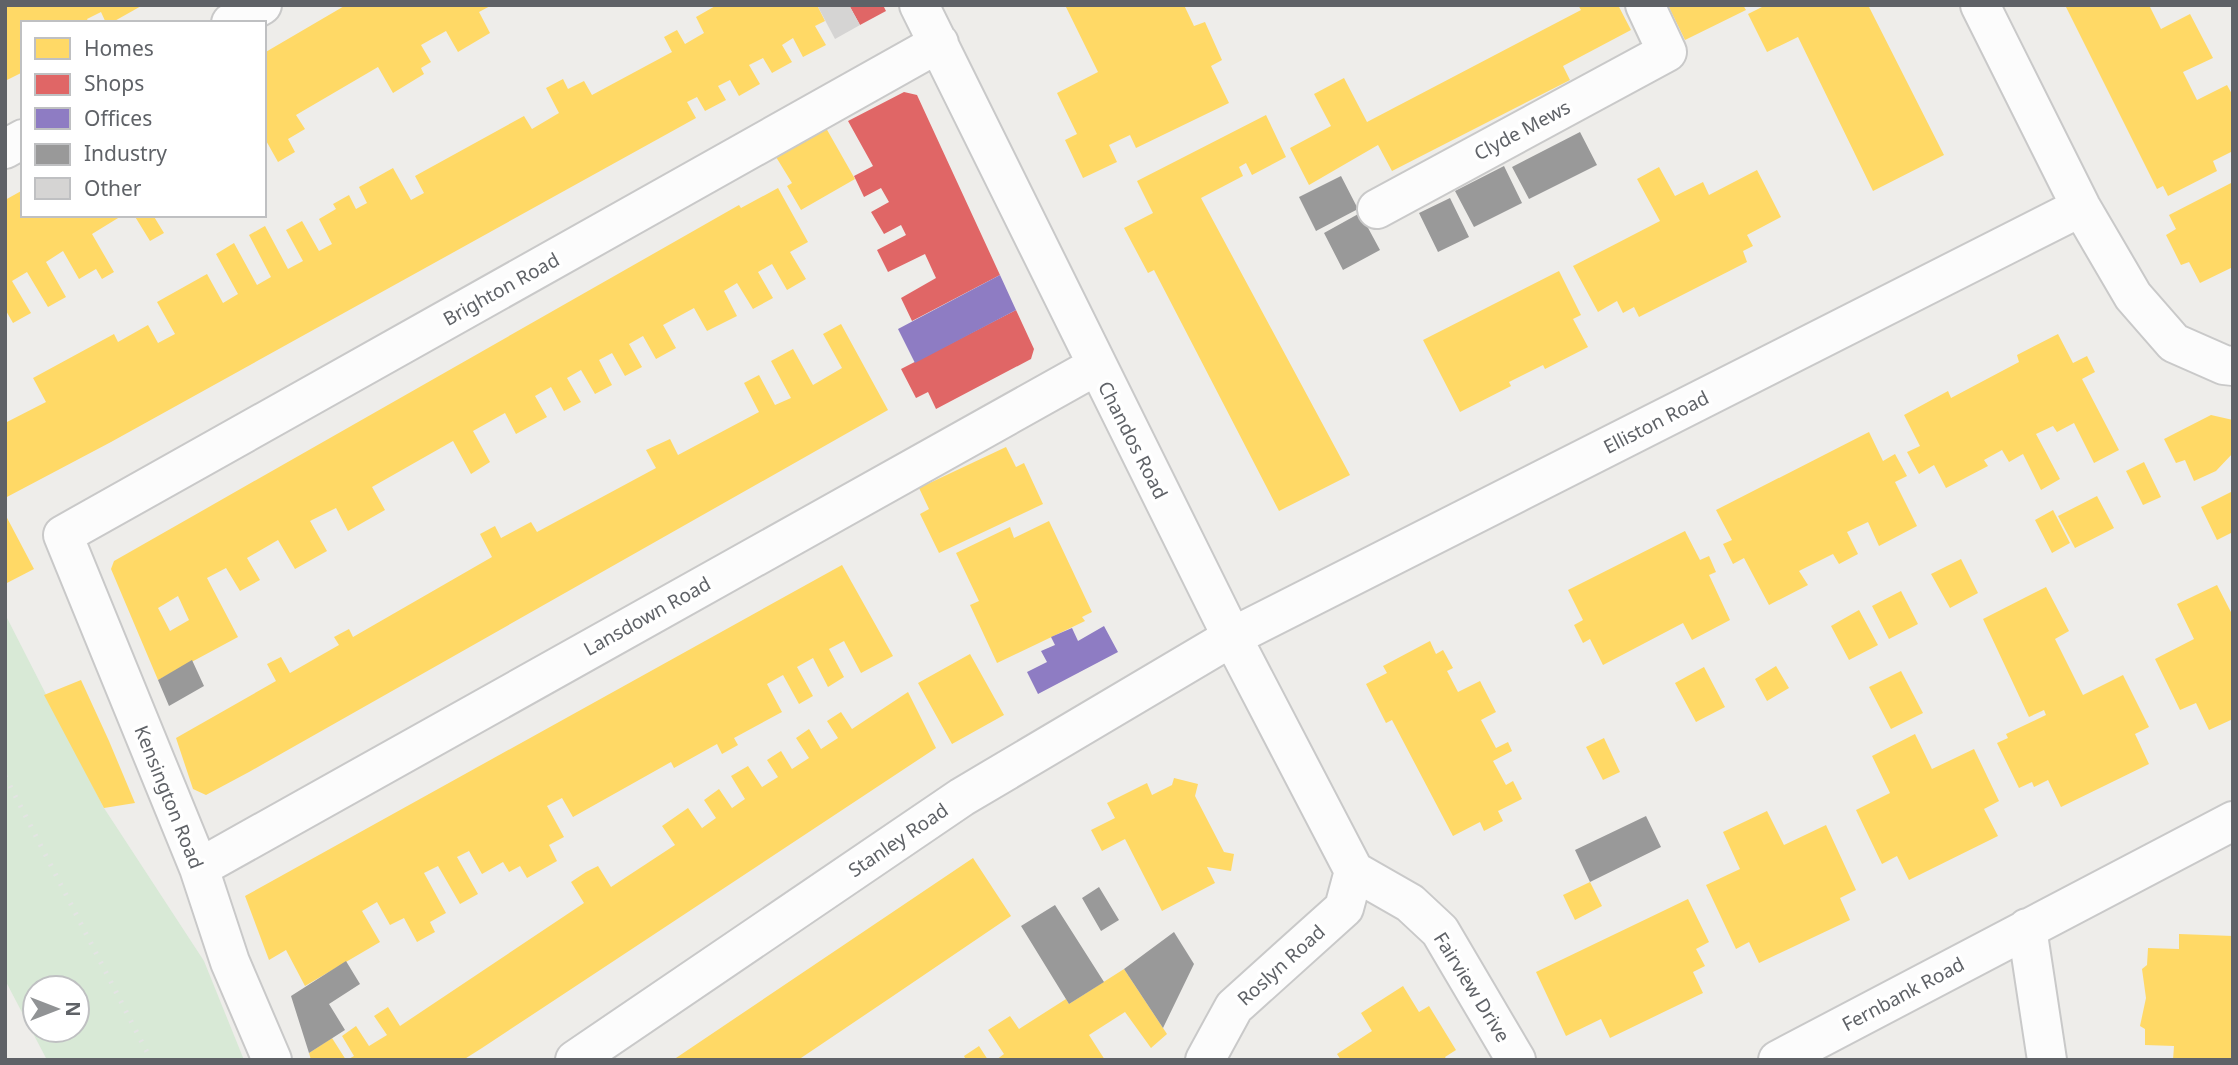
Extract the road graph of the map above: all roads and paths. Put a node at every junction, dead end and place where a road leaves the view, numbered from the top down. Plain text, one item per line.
1 (262, 5) edge
2 (919, 5) edge
3 (1645, 5) edge
4 (1980, 5) edge
5 (234, 21) edge
6 (939, 43) junction
7 (21, 140) edge
8 (5, 149) edge
9 (2081, 206) junction
10 (1377, 209) dead end
11 (1096, 366) junction
12 (2233, 366) edge
13 (63, 535) joint
14 (1232, 637) junction
15 (2233, 821) edge
16 (199, 868) junction
17 (1354, 872) junction
18 (2027, 928) junction
19 (272, 1060) edge
20 (575, 1060) edge
21 (1205, 1060) edge
22 (1516, 1060) edge
23 (1778, 1060) edge
24 (2047, 1060) edge

1 - 5 street
2 - 6 street, Chandos Road
3 - 10 street, Clyde Mews
4 - 9 street
6 - 11 street, Chandos Road
6 - 13 street, Brighton Road
7 - 8 street
9 - 12 street
9 - 14 street, Elliston Road
11 - 14 street, Chandos Road
11 - 16 street, Lansdown Road
13 - 16 street, Kensington Road
14 - 17 street, Chandos Road
14 - 20 street, Stanley Road
15 - 18 street, Fernbank Road
16 - 19 street, Kensington Road
17 - 21 street, Roslyn Road
17 - 22 street, Fairview Drive
18 - 23 street, Fernbank Road
18 - 24 street

